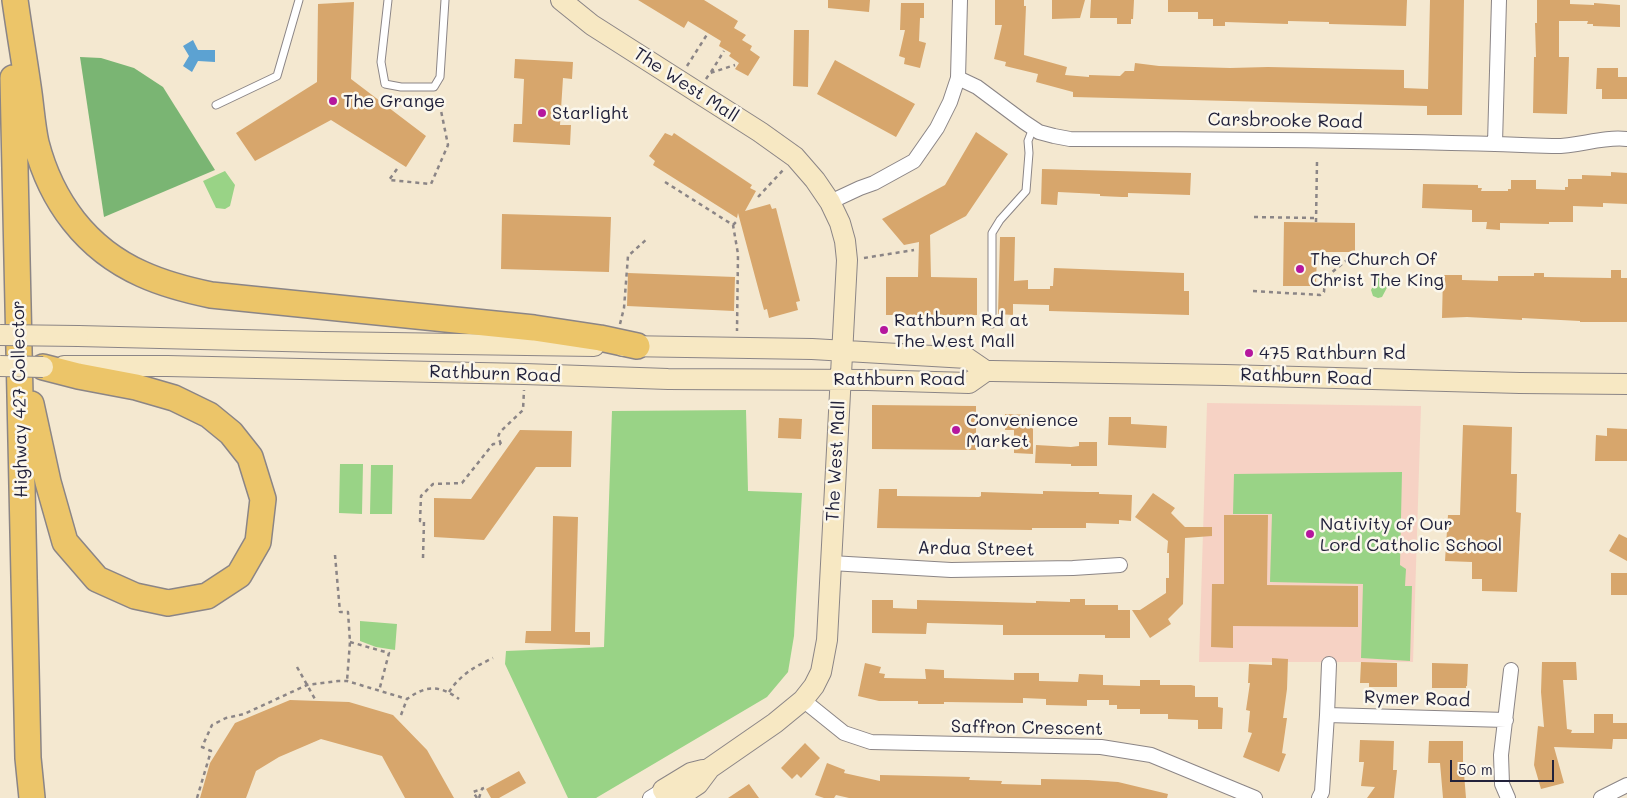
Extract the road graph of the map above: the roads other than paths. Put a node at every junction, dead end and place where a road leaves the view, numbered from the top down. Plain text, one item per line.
1 (10, 0) edge
2 (15, 0) edge
3 (299, 0) edge
4 (388, 0) edge
5 (445, 0) edge
6 (561, 0) edge
7 (960, 0) edge
8 (1499, 0) edge
9 (958, 78) junction
10 (216, 105) dead end
11 (1033, 128) junction
12 (1627, 139) edge
13 (1495, 143) junction
14 (830, 202) junction
15 (992, 324) dead end
16 (9, 340) edge
17 (637, 346) junction
18 (842, 350) junction
19 (0, 366) edge
20 (43, 367) joint
21 (78, 371) junction
22 (986, 371) junction
23 (840, 379) junction
24 (1627, 384) edge
25 (831, 563) junction
26 (1120, 565) dead end
27 (1329, 664) dead end
28 (1511, 670) dead end
29 (803, 700) junction
30 (1327, 714) junction
31 (1506, 720) junction
32 (1627, 785) edge
33 (665, 796) edge
34 (30, 798) edge
35 (1255, 798) edge
36 (1319, 798) edge
37 (1508, 798) edge
38 (1602, 798) edge

1 - 16 highway, Highway 427 Collector
2 - 17 highway
3 - 10 lane
4 - 5 lane
6 - 14 main road, The West Mall
7 - 9 street
8 - 13 street
9 - 11 street, Carsbrooke Road
9 - 14 street
11 - 13 street, Carsbrooke Road
11 - 15 lane
12 - 13 street, Carsbrooke Road
14 - 18 main road, The West Mall
16 - 17 main road, Rathburn Road, bridge
16 - 21 highway
16 - 34 highway, Highway 427 Collector
17 - 18 main road, Rathburn Road
18 - 22 main road, Rathburn Road
18 - 23 main road, The West Mall
19 - 20 main road, bridge
20 - 21 highway
21 - 23 main road, Rathburn Road
22 - 23 main road, Rathburn Road
22 - 24 main road, Rathburn Road
23 - 25 main road, The West Mall
25 - 26 street, Ardua Street
25 - 29 main road, The West Mall
27 - 30 street
28 - 31 street
29 - 33 main road, The West Mall
29 - 35 street, Saffron Crescent
30 - 31 street, Rymer Road
30 - 36 street
31 - 37 street
32 - 38 street

